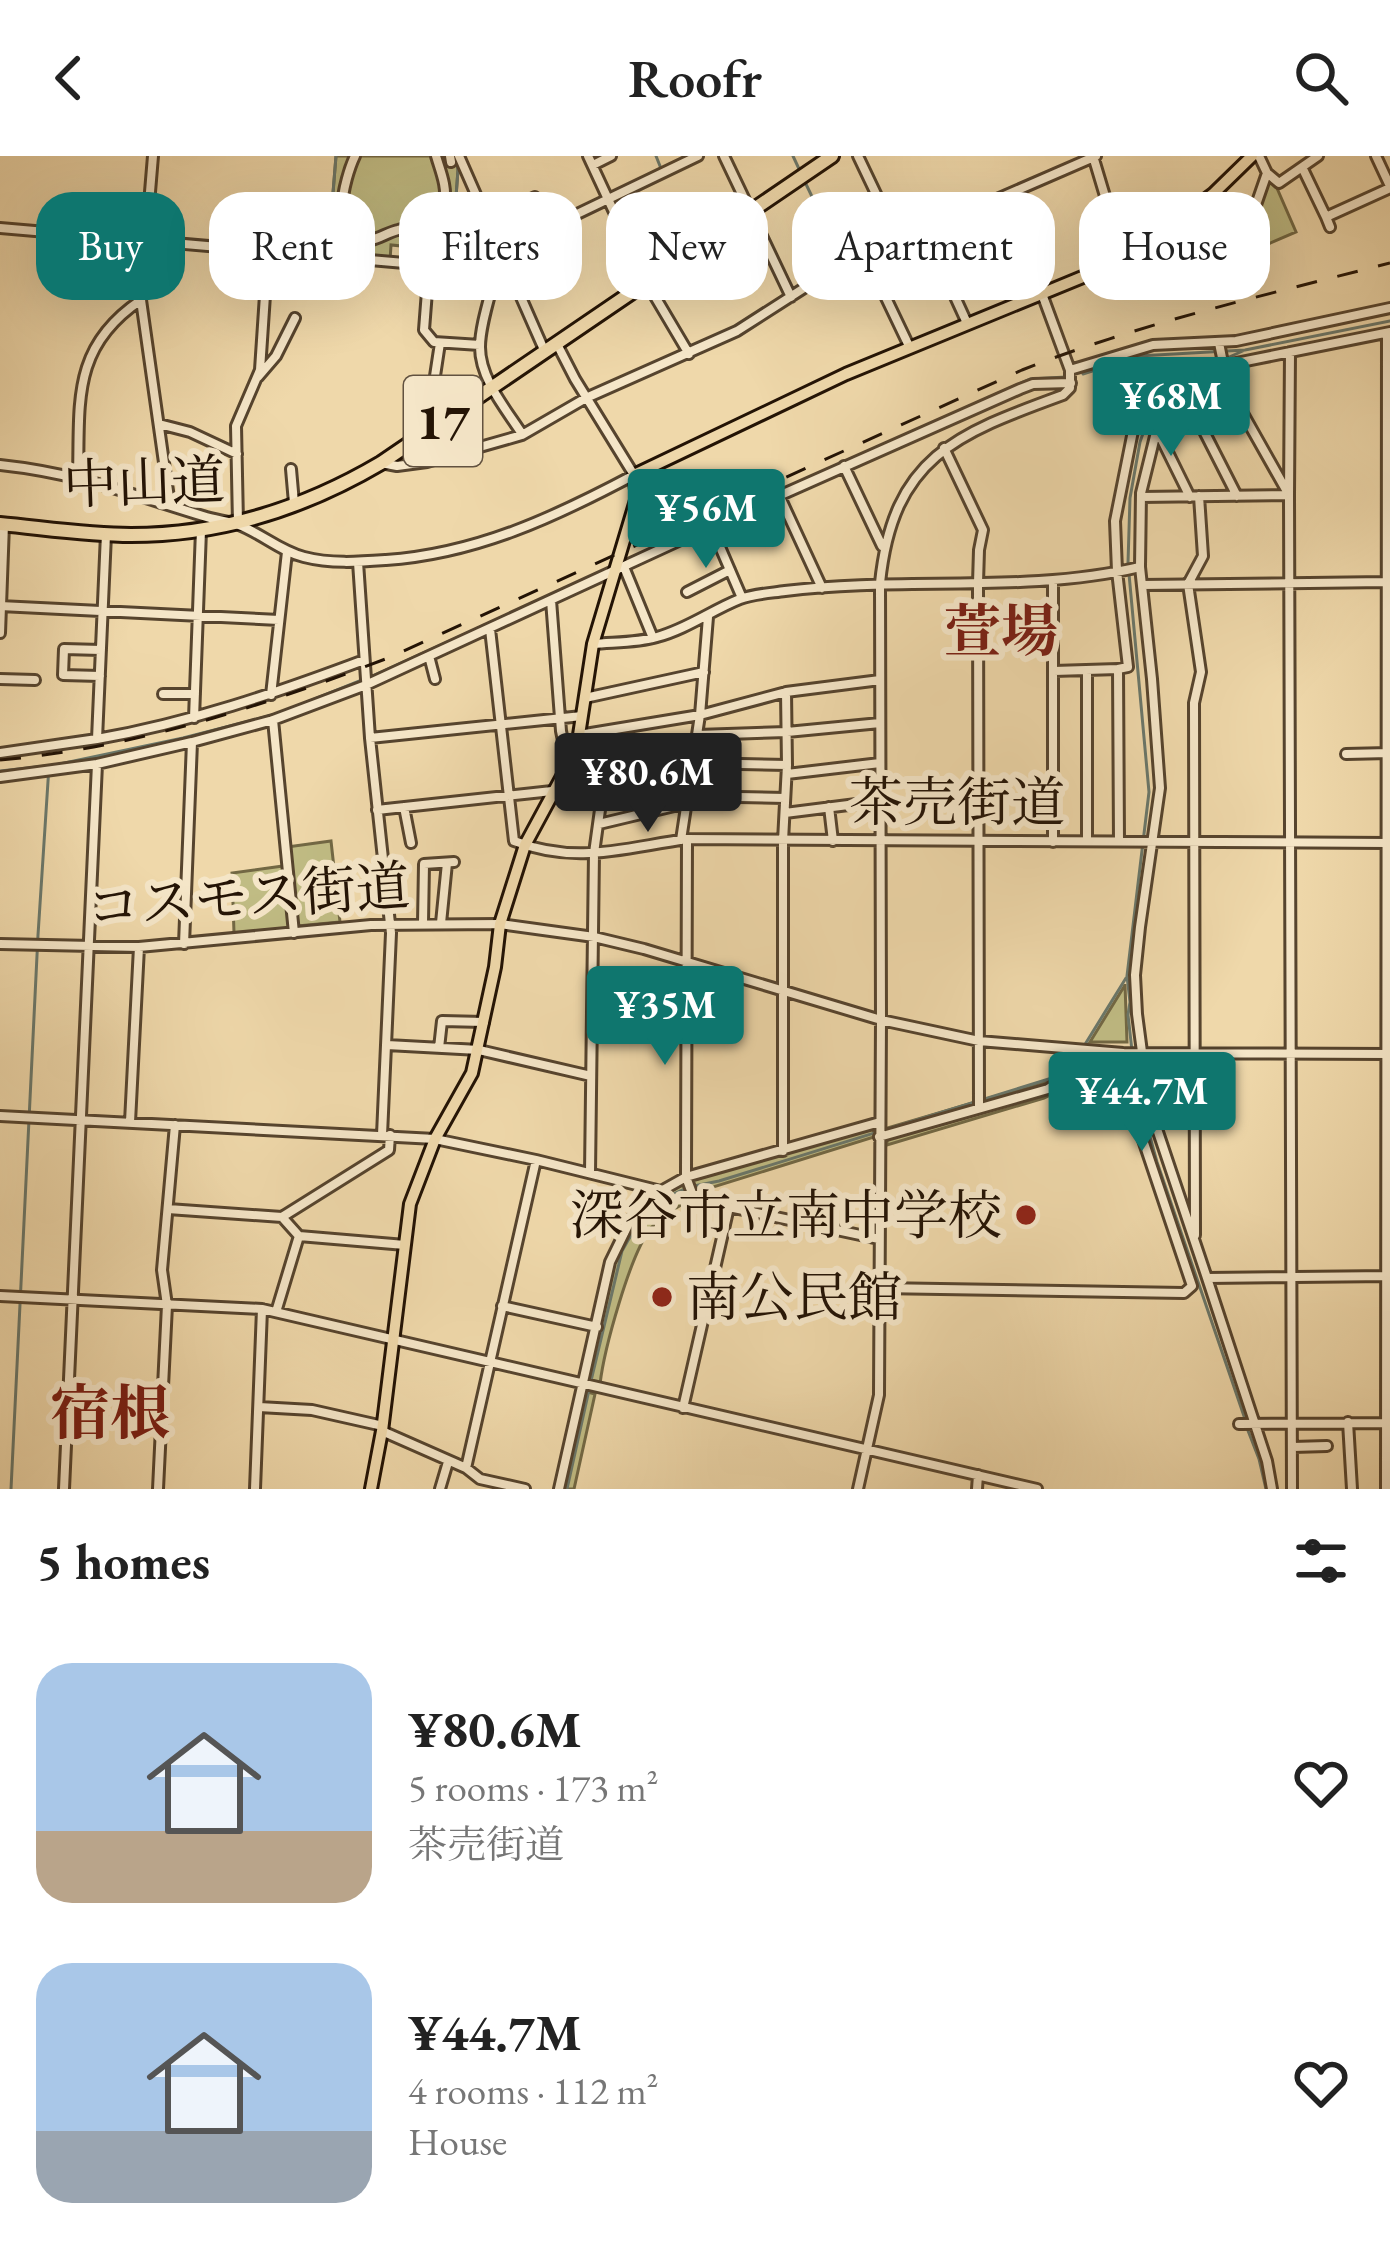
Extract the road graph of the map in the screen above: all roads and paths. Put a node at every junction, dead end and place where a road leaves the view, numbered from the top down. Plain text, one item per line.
1 (153, 156) edge
2 (356, 156) edge
3 (610, 156) edge
4 (698, 156) edge
5 (724, 156) edge
6 (832, 156) edge
7 (858, 156) edge
8 (1256, 156) edge
9 (1318, 156) edge
10 (1376, 156) edge
11 (1094, 157) edge
12 (455, 159) edge
13 (590, 160) edge
14 (438, 161) edge
15 (1303, 166) junction
16 (1268, 173) junction
17 (1390, 187) edge
18 (150, 192) edge
19 (344, 192) edge
20 (472, 192) edge
21 (624, 192) edge
22 (741, 192) edge
23 (875, 192) edge
24 (1011, 192) edge
25 (1104, 192) edge
26 (1216, 192) edge
27 (1261, 192) edge
28 (606, 196) edge
29 (768, 200) edge
30 (0, 228) edge
31 (36, 232) edge
32 (375, 238) edge
33 (768, 248) edge
34 (791, 297) joint
35 (142, 300) joint
36 (265, 300) edge
37 (426, 300) edge
38 (490, 300) edge
39 (526, 300) edge
40 (622, 300) edge
41 (657, 300) edge
42 (887, 300) edge
43 (957, 300) edge
44 (1023, 300) edge
45 (1044, 300) edge
46 (1390, 308) edge
47 (295, 318) dead end
48 (967, 322) junction
49 (1388, 333) edge
50 (440, 343) junction
51 (480, 345) junction
52 (909, 346) junction
53 (551, 348) junction
54 (1290, 352) junction
55 (688, 354) junction
56 (1221, 356) junction
57 (1070, 370) junction
58 (257, 378) junction
59 (1071, 383) junction
60 (492, 388) junction
61 (1183, 390) junction
62 (1146, 393) dead end
63 (586, 398) junction
64 (449, 416) junction
65 (159, 424) junction
66 (1156, 427) junction
67 (522, 435) junction
68 (944, 448) junction
69 (237, 454) junction
70 (381, 463) junction
71 (0, 465) edge
72 (844, 466) junction
73 (291, 469) dead end
74 (78, 476) junction
75 (634, 476) junction
76 (1289, 495) junction
77 (779, 496) junction
78 (1195, 496) junction
79 (1238, 496) junction
80 (1141, 497) junction
81 (170, 505) junction
82 (294, 506) junction
83 (2, 524) edge
84 (238, 524) junction
85 (711, 526) junction
86 (200, 530) junction
87 (106, 534) junction
88 (884, 548) junction
89 (287, 552) junction
90 (358, 562) junction
91 (1138, 568) junction
92 (621, 569) junction
93 (730, 570) junction
94 (1119, 571) junction
95 (1053, 580) junction
96 (1289, 582) junction
97 (1388, 582) edge
98 (880, 583) junction
99 (978, 583) junction
100 (1188, 584) junction
101 (1142, 585) junction
102 (822, 588) junction
103 (687, 592) dead end
104 (742, 598) junction
105 (551, 601) junction
106 (1, 605) edge
107 (103, 612) junction
108 (198, 616) junction
109 (708, 616) junction
110 (278, 620) junction
111 (490, 628) junction
112 (0, 633) edge
113 (653, 638) junction
114 (593, 644) junction
115 (101, 650) junction
116 (430, 656) junction
117 (364, 660) junction
118 (1388, 666) edge
119 (1118, 669) junction
120 (1054, 671) junction
121 (1087, 671) junction
122 (704, 673) junction
123 (100, 676) junction
124 (0, 679) edge
125 (435, 679) dead end
126 (35, 680) dead end
127 (880, 680) junction
128 (366, 685) junction
129 (786, 692) junction
130 (163, 694) dead end
131 (195, 694) junction
132 (271, 694) junction
133 (585, 698) junction
134 (700, 715) junction
135 (582, 716) junction
136 (194, 718) junction
137 (560, 718) junction
138 (273, 720) junction
139 (880, 723) junction
140 (500, 724) junction
141 (787, 732) junction
142 (579, 735) junction
143 (698, 735) junction
144 (370, 738) junction
145 (97, 739) junction
146 (192, 742) junction
147 (0, 753) edge
148 (1388, 753) edge
149 (1346, 754) dead end
150 (880, 763) junction
151 (97, 764) junction
152 (694, 764) junction
153 (566, 767) junction
154 (787, 769) junction
155 (0, 777) edge
156 (604, 781) junction
157 (552, 791) junction
158 (509, 797) junction
159 (785, 799) junction
160 (688, 800) junction
161 (880, 801) junction
162 (404, 807) junction
163 (829, 807) junction
164 (377, 810) junction
165 (784, 813) junction
166 (599, 824) junction
167 (684, 840) junction
168 (783, 841) junction
169 (833, 841) junction
170 (880, 841) junction
171 (1119, 841) junction
172 (979, 842) junction
173 (1053, 842) junction
174 (1087, 842) junction
175 (1152, 842) junction
176 (411, 843) dead end
177 (1389, 843) edge
178 (1196, 844) junction
179 (1290, 844) junction
180 (525, 845) junction
181 (594, 854) junction
182 (423, 922) junction
183 (390, 923) junction
184 (441, 923) junction
185 (500, 925) junction
186 (294, 932) junction
187 (594, 937) junction
188 (0, 944) edge
189 (184, 944) junction
190 (89, 947) junction
191 (139, 947) junction
192 (688, 960) junction
193 (783, 991) junction
194 (881, 1020) junction
195 (484, 1022) junction
196 (979, 1041) junction
197 (386, 1045) junction
198 (439, 1048) junction
199 (478, 1051) junction
200 (1095, 1051) junction
201 (1123, 1053) junction
202 (1142, 1053) junction
203 (1196, 1053) junction
204 (1292, 1054) junction
205 (1388, 1054) edge
206 (591, 1076) junction
207 (1146, 1086) junction
208 (1197, 1086) junction
209 (979, 1108) junction
210 (0, 1116) edge
211 (81, 1119) junction
212 (130, 1122) junction
213 (880, 1122) junction
214 (175, 1125) junction
215 (1157, 1129) junction
216 (1141, 1134) junction
217 (386, 1135) junction
218 (879, 1137) junction
219 (436, 1139) junction
220 (783, 1150) junction
221 (536, 1160) junction
222 (590, 1173) junction
223 (687, 1180) junction
224 (661, 1191) junction
225 (729, 1208) junction
226 (167, 1209) junction
227 (282, 1217) junction
228 (299, 1236) junction
229 (879, 1239) junction
230 (406, 1245) junction
231 (1187, 1246) junction
232 (1291, 1276) junction
233 (1388, 1276) edge
234 (1207, 1278) junction
235 (879, 1288) junction
236 (0, 1296) edge
237 (73, 1300) junction
238 (167, 1305) junction
239 (502, 1306) junction
240 (262, 1309) junction
241 (276, 1312) junction
242 (597, 1327) junction
243 (393, 1340) junction
244 (488, 1363) junction
245 (583, 1384) junction
246 (259, 1407) junction
247 (683, 1408) junction
248 (1292, 1422) junction
249 (1348, 1422) junction
250 (1388, 1423) edge
251 (1247, 1424) junction
252 (383, 1429) junction
253 (1328, 1446) dead end
254 (1292, 1447) junction
255 (867, 1450) junction
256 (448, 1462) junction
257 (466, 1468) junction
258 (978, 1475) junction
259 (64, 1489) edge
260 (158, 1489) edge
261 (255, 1489) edge
262 (371, 1489) edge
263 (440, 1489) edge
264 (525, 1489) edge
265 (559, 1489) edge
266 (858, 1489) edge
267 (977, 1489) edge
268 (1037, 1489) edge
269 (1272, 1489) edge
270 (1292, 1489) edge
271 (1352, 1489) edge
272 (1386, 1489) edge

1 - 18 street
2 - 19 street
3 - 13 street
4 - 21 street
5 - 22 street
6 - 29 highway, 中山道 / 17
7 - 23 street
8 - 16 street
8 - 26 main road
9 - 15 street
10 - 17 street
11 - 24 street
11 - 25 street
12 - 14 street
12 - 20 street
13 - 28 street
14 - 32 street
15 - 16 street
15 - 17 street
16 - 27 street
30 - 31 street
33 - 34 street
34 - 55 street
35 - 65 street
35 - 74 street
36 - 58 street
37 - 50 street
38 - 51 street
39 - 53 street
40 - 53 highway, 中山道 / 17
41 - 55 street
42 - 52 street
43 - 48 street
44 - 48 main road
45 - 57 street
46 - 56 street
47 - 58 street
48 - 52 main road
49 - 54 street
49 - 97 street
50 - 51 street
50 - 64 street
51 - 60 street
52 - 75 main road
53 - 60 highway, 中山道 / 17
53 - 63 street
54 - 56 street
54 - 76 street
55 - 63 street
56 - 57 street
56 - 61 street
56 - 76 street
57 - 59 street
58 - 69 street
59 - 68 street
59 - 72 street
60 - 64 highway, 中山道 / 17
60 - 67 street
61 - 66 street
61 - 79 street
62 - 94 street
63 - 67 street
63 - 75 street
64 - 70 highway, 中山道 / 17
65 - 69 street
65 - 81 street
66 - 78 street
66 - 80 street
67 - 70 street
68 - 88 street
68 - 99 street
69 - 84 street
70 - 82 highway, 中山道 / 17
71 - 74 street
72 - 77 street
72 - 88 street
73 - 82 street
74 - 81 street
75 - 90 street
75 - 92 main road
76 - 79 street
76 - 96 street
77 - 85 street
77 - 102 street
78 - 79 street
78 - 80 street
78 - 100 street
80 - 91 street
81 - 84 street
82 - 84 highway, 中山道 / 17
83 - 87 highway, 中山道 / 17
83 - 106 street
84 - 86 highway, 中山道 / 17
84 - 89 street
85 - 92 street
85 - 93 street
86 - 87 highway, 中山道 / 17
86 - 108 street
87 - 107 street
88 - 98 street
89 - 90 street
89 - 110 street
90 - 117 street
91 - 94 street
91 - 101 street
92 - 105 street
92 - 113 street
92 - 114 main road
93 - 103 street
93 - 104 street
94 - 95 street
94 - 119 street
95 - 99 street
95 - 120 street
96 - 97 street
96 - 100 street
96 - 179 street
97 - 118 street
98 - 99 street
98 - 102 street
98 - 127 street
99 - 172 street
100 - 101 street
100 - 178 street
101 - 175 street
102 - 104 street
104 - 109 street
105 - 111 street
105 - 137 street
106 - 107 street
106 - 112 street
107 - 108 street
107 - 115 street
108 - 110 street
108 - 131 street
109 - 113 street
109 - 122 street
110 - 132 street
111 - 116 street
111 - 140 street
113 - 114 street
114 - 133 main road
115 - 123 street
115 - 123 street
116 - 125 street
116 - 128 street
117 - 128 street
117 - 132 street
118 - 148 street
119 - 121 street
119 - 171 street
120 - 121 street
120 - 173 street
121 - 174 street
122 - 133 street
122 - 134 street
123 - 145 street
124 - 126 street
127 - 129 street
127 - 139 street
128 - 138 street
128 - 144 street
129 - 134 street
129 - 141 street
130 - 131 street
131 - 136 street
132 - 136 street
133 - 135 main road
134 - 142 street
134 - 143 street
135 - 137 street
135 - 142 main road
136 - 145 street
137 - 140 street
137 - 153 street
138 - 146 street
138 - 186 street
139 - 141 street
139 - 150 street
140 - 144 street
140 - 158 street
141 - 143 street
141 - 154 street
142 - 153 main road
143 - 152 street
144 - 164 street
145 - 147 street
146 - 151 street
146 - 189 street
148 - 149 street
148 - 177 street
150 - 154 street
150 - 161 street
151 - 155 street
151 - 190 street
152 - 154 street
152 - 156 street
152 - 160 street
153 - 156 street
153 - 157 main road
154 - 159 street
156 - 166 street
157 - 158 street
157 - 180 main road
158 - 162 street
158 - 180 street
159 - 160 street
159 - 165 street
160 - 166 street
160 - 167 street
161 - 163 street
161 - 170 street
162 - 164 street
162 - 176 street
163 - 165 street
163 - 169 street
164 - 183 street
165 - 168 street
166 - 181 street
167 - 168 street, 茶売街道
167 - 181 street, 茶売街道
167 - 192 street
168 - 169 street, 茶売街道
168 - 193 street
169 - 170 street, 茶売街道
170 - 172 street, 茶売街道
170 - 194 street
171 - 174 street, 茶売街道
171 - 175 street, 茶売街道
172 - 173 street, 茶売街道
172 - 196 street
173 - 174 street, 茶売街道
175 - 178 street, 茶売街道
175 - 202 street
177 - 179 street, 茶売街道
177 - 205 street
178 - 179 street, 茶売街道
178 - 203 street
179 - 204 street
180 - 181 street, 茶売街道
180 - 185 main road
181 - 187 street
182 - 183 street, コスモス街道
182 - 184 street, コスモス街道
182 - 184 street
183 - 186 street, コスモス街道
183 - 197 street
184 - 185 street, コスモス街道
185 - 187 street, コスモス街道
185 - 195 main road
186 - 189 street, コスモス街道
187 - 192 street, コスモス街道
187 - 206 street
188 - 190 street, コスモス街道
189 - 191 street, コスモス街道
190 - 191 street, コスモス街道
190 - 211 street
191 - 212 street
192 - 193 street, コスモス街道
192 - 223 street
193 - 194 street, コスモス街道
193 - 220 street
194 - 196 street, コスモス街道
194 - 213 street
195 - 198 street
195 - 199 main road
196 - 200 street, コスモス街道
196 - 209 street
197 - 198 street
197 - 217 street
198 - 199 street
199 - 206 street
199 - 219 main road
200 - 201 street, コスモス街道
200 - 209 street
201 - 202 street, コスモス街道
201 - 216 street
202 - 203 street, コスモス街道
202 - 207 street
203 - 204 street, コスモス街道
203 - 208 street
204 - 205 street, コスモス街道
204 - 232 street
205 - 233 street
206 - 222 street
207 - 208 street
207 - 215 street
208 - 231 street
209 - 218 street
210 - 211 street
211 - 212 street
211 - 237 street
212 - 214 street
213 - 218 street
213 - 220 street
214 - 217 street
214 - 226 street
215 - 216 street
215 - 231 street
216 - 231 street
217 - 219 street
217 - 227 street
218 - 229 street
219 - 221 street
219 - 230 main road
220 - 223 street
221 - 222 street
221 - 239 street
222 - 224 street
223 - 224 street
223 - 225 street
224 - 242 street
225 - 229 street
225 - 247 street
226 - 227 street
226 - 238 street
227 - 228 street
228 - 230 street
228 - 241 street
229 - 235 street
230 - 243 main road
231 - 234 street
231 - 235 street
232 - 233 street
232 - 234 street
232 - 248 street
233 - 250 street
234 - 251 street
235 - 255 street
236 - 237 street
237 - 238 street
237 - 259 street
238 - 240 street
238 - 260 street
239 - 242 street
239 - 244 street
240 - 241 street
240 - 246 street
241 - 243 street
242 - 245 street
243 - 244 street
243 - 252 main road
244 - 245 street
244 - 257 street
245 - 247 street
245 - 265 street
246 - 252 street
246 - 261 street
247 - 255 street
248 - 249 street
248 - 251 street
248 - 254 street
249 - 250 street
249 - 271 street
250 - 272 street
251 - 269 street
252 - 256 street
252 - 262 main road
253 - 254 street
254 - 270 street
255 - 258 street
255 - 266 street
256 - 257 street
256 - 263 street
257 - 264 street
258 - 267 street
258 - 268 street

